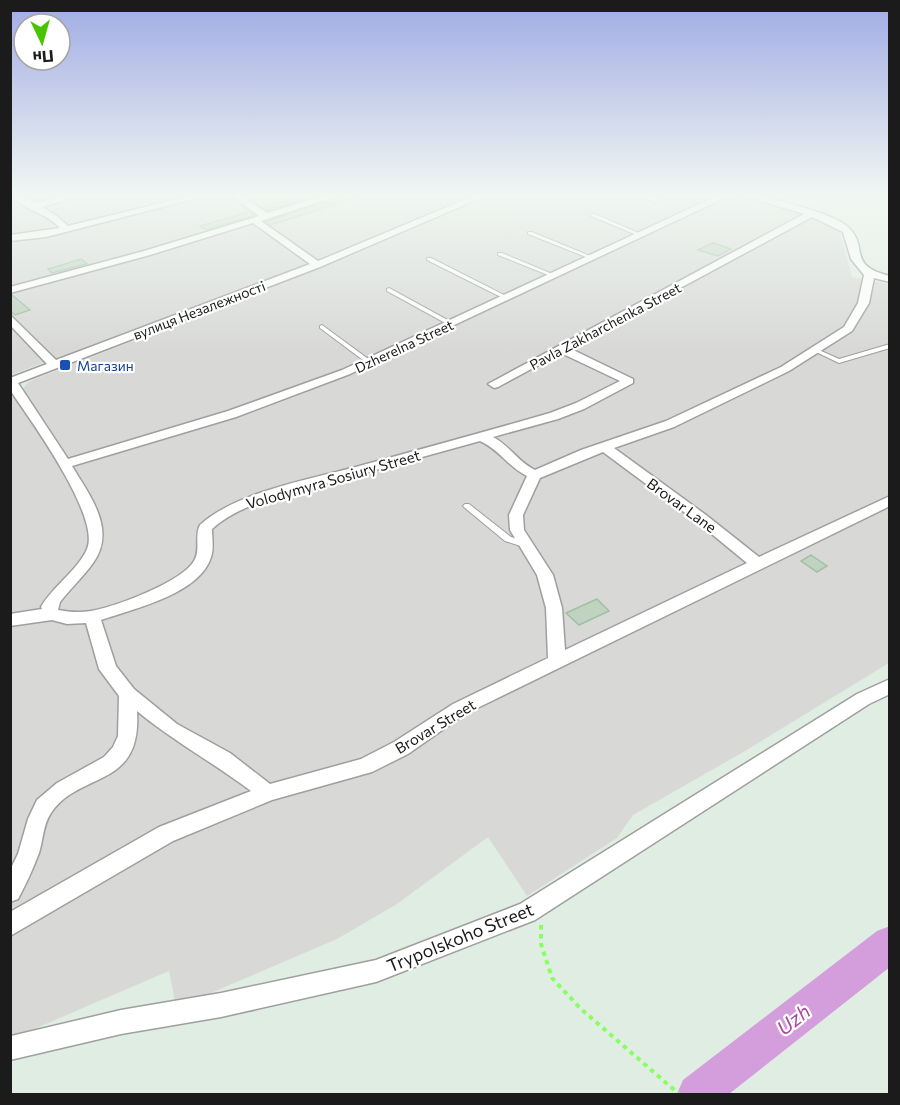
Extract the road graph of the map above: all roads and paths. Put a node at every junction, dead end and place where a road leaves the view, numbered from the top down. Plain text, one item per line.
1 (174, 246) edge
2 (289, 246) edge
3 (366, 246) edge
4 (562, 246) edge
5 (619, 246) edge
6 (753, 246) edge
7 (853, 246) edge
8 (500, 254) dead end
9 (593, 258) junction
10 (429, 259) dead end
11 (317, 266) junction
12 (869, 274) junction
13 (555, 276) junction
14 (890, 279) edge
15 (10, 290) edge
16 (389, 290) dead end
17 (507, 298) junction
18 (10, 318) edge
19 (451, 324) junction
20 (322, 327) dead end
21 (890, 346) edge
22 (562, 349) junction
23 (817, 351) junction
24 (369, 362) junction
25 (55, 366) junction
26 (11, 382) edge
27 (494, 384) dead end
28 (482, 437) junction
29 (605, 447) junction
30 (65, 464) junction
31 (535, 475) junction
32 (890, 500) edge
33 (467, 506) dead end
34 (524, 544) junction
35 (758, 564) junction
36 (52, 614) junction
37 (92, 616) junction
38 (10, 620) edge
39 (557, 661) junction
40 (890, 686) edge
41 (128, 694) junction
42 (267, 793) junction
43 (10, 892) edge
44 (536, 906) junction
45 (10, 925) edge
46 (11, 1048) edge
47 (680, 1095) edge

1 - 15 street
2 - 11 street
3 - 11 street, вулиця Незалежності
4 - 9 lane
5 - 9 street, Dzherelna Street
6 - 22 street, Pavla Zakharchenka Street
7 - 12 street
8 - 13 lane
9 - 13 street, Dzherelna Street
10 - 17 lane
11 - 25 street, вулиця Незалежності
12 - 14 street
12 - 23 street
13 - 17 street, Dzherelna Street
16 - 19 lane
17 - 19 street, Dzherelna Street
18 - 25 street
19 - 24 street, Dzherelna Street
20 - 24 lane
21 - 23 lane
22 - 27 street, Pavla Zakharchenka Street
22 - 28 street, Volodymyra Sosiury Street
23 - 29 street
24 - 30 street, Dzherelna Street
25 - 26 street, вулиця Незалежності
26 - 30 street
28 - 31 street
28 - 37 street, Volodymyra Sosiury Street
29 - 31 street
29 - 35 street, Brovar Lane
30 - 36 street
31 - 34 street
32 - 35 street, Brovar Street
33 - 34 lane
34 - 39 street
35 - 39 street, Brovar Street
36 - 37 street
36 - 38 street
37 - 41 street
39 - 42 street, Brovar Street
40 - 44 street, Trypolskoho Street
41 - 42 street
41 - 43 street
42 - 45 street, Brovar Street
44 - 46 street, Trypolskoho Street
44 - 47 path

